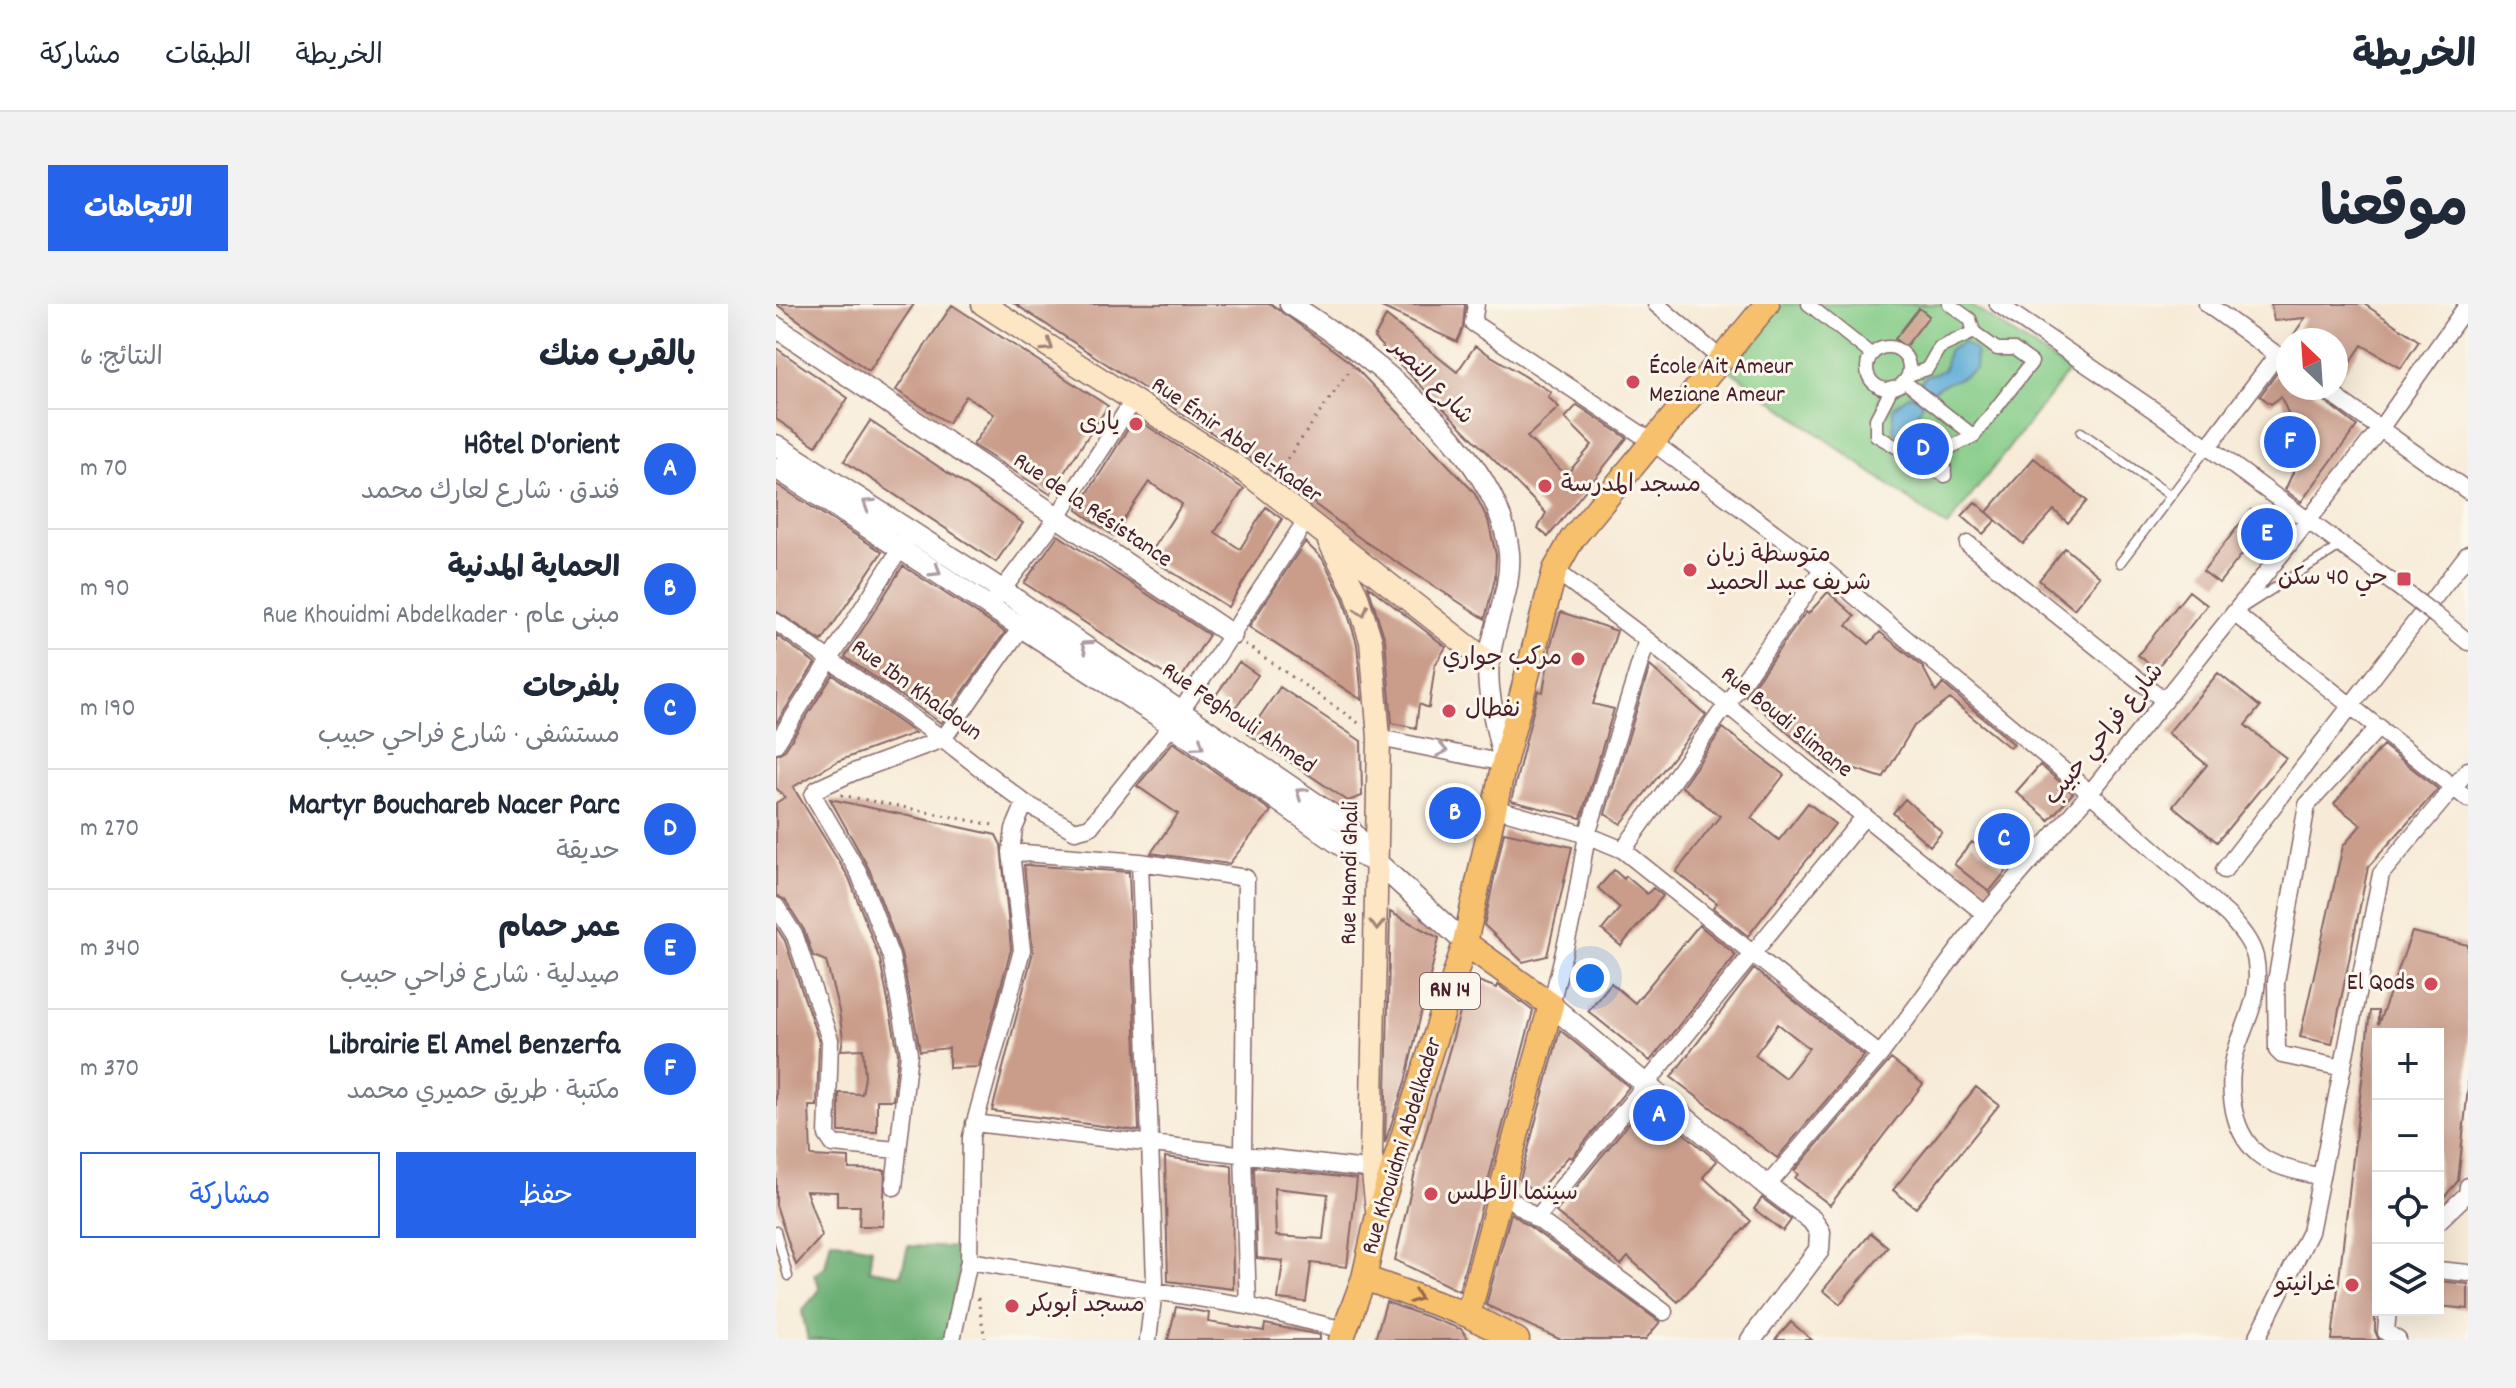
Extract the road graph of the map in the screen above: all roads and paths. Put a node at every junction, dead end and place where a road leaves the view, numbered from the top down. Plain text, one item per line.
1 (983, 304) edge
2 (1290, 304) edge
3 (1476, 304) edge
4 (1656, 304) edge
5 (1767, 304) edge
6 (1808, 304) edge
7 (1949, 304) edge
8 (1998, 304) edge
9 (2207, 304) edge
10 (2468, 304) edge
11 (2227, 310) edge
12 (776, 327) edge
13 (1974, 332) junction
14 (1363, 352) junction
15 (2276, 353) edge
16 (1872, 355) junction
17 (1721, 359) junction
18 (2276, 367) edge
19 (1907, 381) junction
20 (1888, 394) junction
21 (2340, 400) edge
22 (1133, 401) junction
23 (2380, 429) junction
24 (2081, 432) dead end
25 (1974, 436) junction
26 (1651, 441) junction
27 (776, 445) edge
28 (2208, 447) junction
29 (776, 468) edge
30 (1267, 488) junction
31 (2468, 491) edge
32 (2171, 496) junction
33 (1056, 519) junction
34 (1307, 519) junction
35 (2307, 522) junction
36 (906, 540) junction
37 (1329, 541) junction
38 (1968, 544) dead end
39 (2340, 546) junction
40 (2468, 554) edge
41 (2120, 563) dead end
42 (1823, 569) junction
43 (1555, 570) junction
44 (996, 598) junction
45 (2234, 613) junction
46 (776, 622) edge
47 (1022, 626) junction
48 (2465, 632) edge
49 (1232, 635) junction
50 (1647, 640) junction
51 (830, 657) junction
52 (1488, 662) junction
53 (2165, 701) junction
54 (1726, 706) junction
55 (2352, 706) junction
56 (1177, 718) junction
57 (2379, 727) junction
58 (1379, 738) junction
59 (943, 739) junction
60 (776, 744) edge
61 (1504, 763) junction
62 (2468, 770) edge
63 (2453, 788) junction
64 (2090, 793) junction
65 (839, 795) dead end
66 (2468, 799) edge
67 (1025, 803) junction
68 (1494, 808) junction
69 (1864, 817) junction
70 (1014, 829) junction
71 (1587, 835) junction
72 (1623, 850) junction
73 (1011, 852) junction
74 (1140, 862) junction
75 (1378, 863) junction
76 (2224, 870) dead end
77 (776, 906) edge
78 (1985, 914) junction
79 (1465, 943) junction
80 (1751, 955) junction
81 (1551, 1005) junction
82 (1880, 1055) junction
83 (2343, 1068) junction
84 (1645, 1082) junction
85 (974, 1123) junction
86 (1150, 1145) junction
87 (897, 1150) junction
88 (1243, 1154) junction
89 (1375, 1170) junction
90 (2321, 1177) junction
91 (1767, 1186) junction
92 (2468, 1186) edge
93 (894, 1187) dead end
94 (1502, 1193) junction
95 (1378, 1215) junction
96 (2444, 1216) edge
97 (1536, 1219) junction
98 (776, 1231) edge
99 (975, 1262) junction
100 (2444, 1271) edge
101 (2468, 1273) edge
102 (788, 1276) dead end
103 (1364, 1278) junction
104 (1154, 1292) junction
105 (1248, 1306) junction
106 (1664, 1312) dead end
107 (1468, 1315) junction
108 (2387, 1316) edge
109 (1491, 1334) edge
110 (1342, 1335) edge
111 (952, 1340) edge
112 (985, 1340) edge
113 (1148, 1340) edge
114 (1517, 1340) edge
115 (1751, 1340) edge
116 (2256, 1340) edge
117 (2398, 1340) edge

1 -> 22 main road, Rue Émir Abd el-Kader
2 - 14 street, شارع النصر
3 - 26 street
4 - 17 street
5 - 17 main road, RN 14
6 - 16 street
7 - 13 street
8 - 28 street
9 - 11 street
10 - 23 street, شارع فراحي حبيب
11 - 15 street
12 - 33 street, Rue de la Résistance
13 - 19 street
13 - 25 street
14 - 30 path
14 - 52 street, شارع النصر
16 - 19 street
16 - 20 street
17 - 26 main road, RN 14
18 - 28 street
19 - 20 street
19 - 25 street
20 - 25 street
21 - 23 street
22 - 30 main road, Rue Émir Abd el-Kader
22 - 33 street
23 - 31 street
23 - 35 street, شارع فراحي حبيب
24 - 32 lane
26 - 42 street
26 - 43 main road, RN 14
36 -> 27 street, Rue Feghouli Ahmed
28 - 32 lane
28 - 35 street
29 - 36 street, Rue Feghouli Ahmed
30 - 34 main road, Rue Émir Abd el-Kader
32 - 41 lane
33 - 44 street
33 - 49 street, Rue de la Résistance
34 - 37 main road, Rue Émir Abd el-Kader
34 - 49 street, Rue Ibn Khaldoun
35 - 39 street
35 - 45 street, شارع فراحي حبيب
36 - 44 street, Rue Feghouli Ahmed
36 - 51 street
37 - 52 main road, Rue Émir Abd el-Kader
37 -> 58 main road, Rue Hamdi Ghali
38 - 53 street
39 - 45 lane
39 - 48 street, bridge
40 - 55 street
42 - 54 street
42 - 64 street
43 - 50 street, Rue Boudi Slimane
43 - 61 main road, RN 14
44 - 47 street, Rue Feghouli Ahmed
56 -> 44 street, Rue Feghouli Ahmed
45 - 53 street, شارع فراحي حبيب
45 - 55 street
46 - 51 street, Rue Ibn Khaldoun
47 - 56 street, Rue Feghouli Ahmed
47 - 59 street
49 - 56 street, Rue Ibn Khaldoun
49 - 58 path
50 - 54 street, Rue Boudi Slimane
50 - 71 street
51 - 59 street, Rue Ibn Khaldoun
51 - 60 street
52 - 61 street, شارع النصر
53 - 64 street, شارع فراحي حبيب
54 - 69 street, Rue Boudi Slimane
54 - 72 street
55 - 57 street
55 - 76 street
56 - 67 street, Rue Ibn Khaldoun
56 - 75 street, Rue Feghouli Ahmed
57 - 63 street
57 - 83 street
58 -> 61 street
58 - 75 main road, Rue Hamdi Ghali
59 - 67 street, Rue Ibn Khaldoun
59 - 87 street
61 - 68 main road, Rue Khouidmi Abdelkader / RN 14
62 - 63 street
63 - 66 street
63 - 83 street
64 - 78 street, شارع فراحي حبيب
64 - 90 street
65 - 70 path
67 - 70 street
68 - 71 street
68 - 79 main road, Rue Khouidmi Abdelkader / RN 14
69 - 78 street, Rue Boudi Slimane
69 - 80 street
70 - 73 street
71 - 72 street
71 - 81 street
72 - 80 street
73 - 74 street
73 - 85 street
74 - 86 street
74 - 88 street
75 - 79 street, Rue Feghouli Ahmed
75 -> 89 main road, Rue Hamdi Ghali
77 - 87 street
78 - 82 street, شارع فراحي حبيب
79 - 81 main road
79 - 95 main road, Rue Khouidmi Abdelkader / RN 14
80 - 82 street
80 - 84 street
81 - 84 street
81 - 94 main road
82 - 91 street, شارع فراحي حبيب
83 - 90 street
84 - 91 street
84 - 97 street
85 - 86 street
85 - 99 street
86 - 88 street
86 - 104 street
87 - 93 street
88 - 89 street
88 - 105 street
89 - 95 main road, Rue Hamdi Ghali
90 - 116 street
91 - 115 street
92 - 96 street
94 - 97 street
94 - 107 main road
95 - 103 main road, Rue Khouidmi Abdelkader / RN 14
97 - 106 street
98 - 102 lane
99 - 104 street
99 - 111 street
99 - 112 path
100 - 101 street
103 -> 107 main road
103 - 110 main road, Rue Khouidmi Abdelkader / RN 14
104 - 105 street
104 - 113 street
105 - 110 street
107 - 109 main road
108 - 117 street
109 - 114 main road

